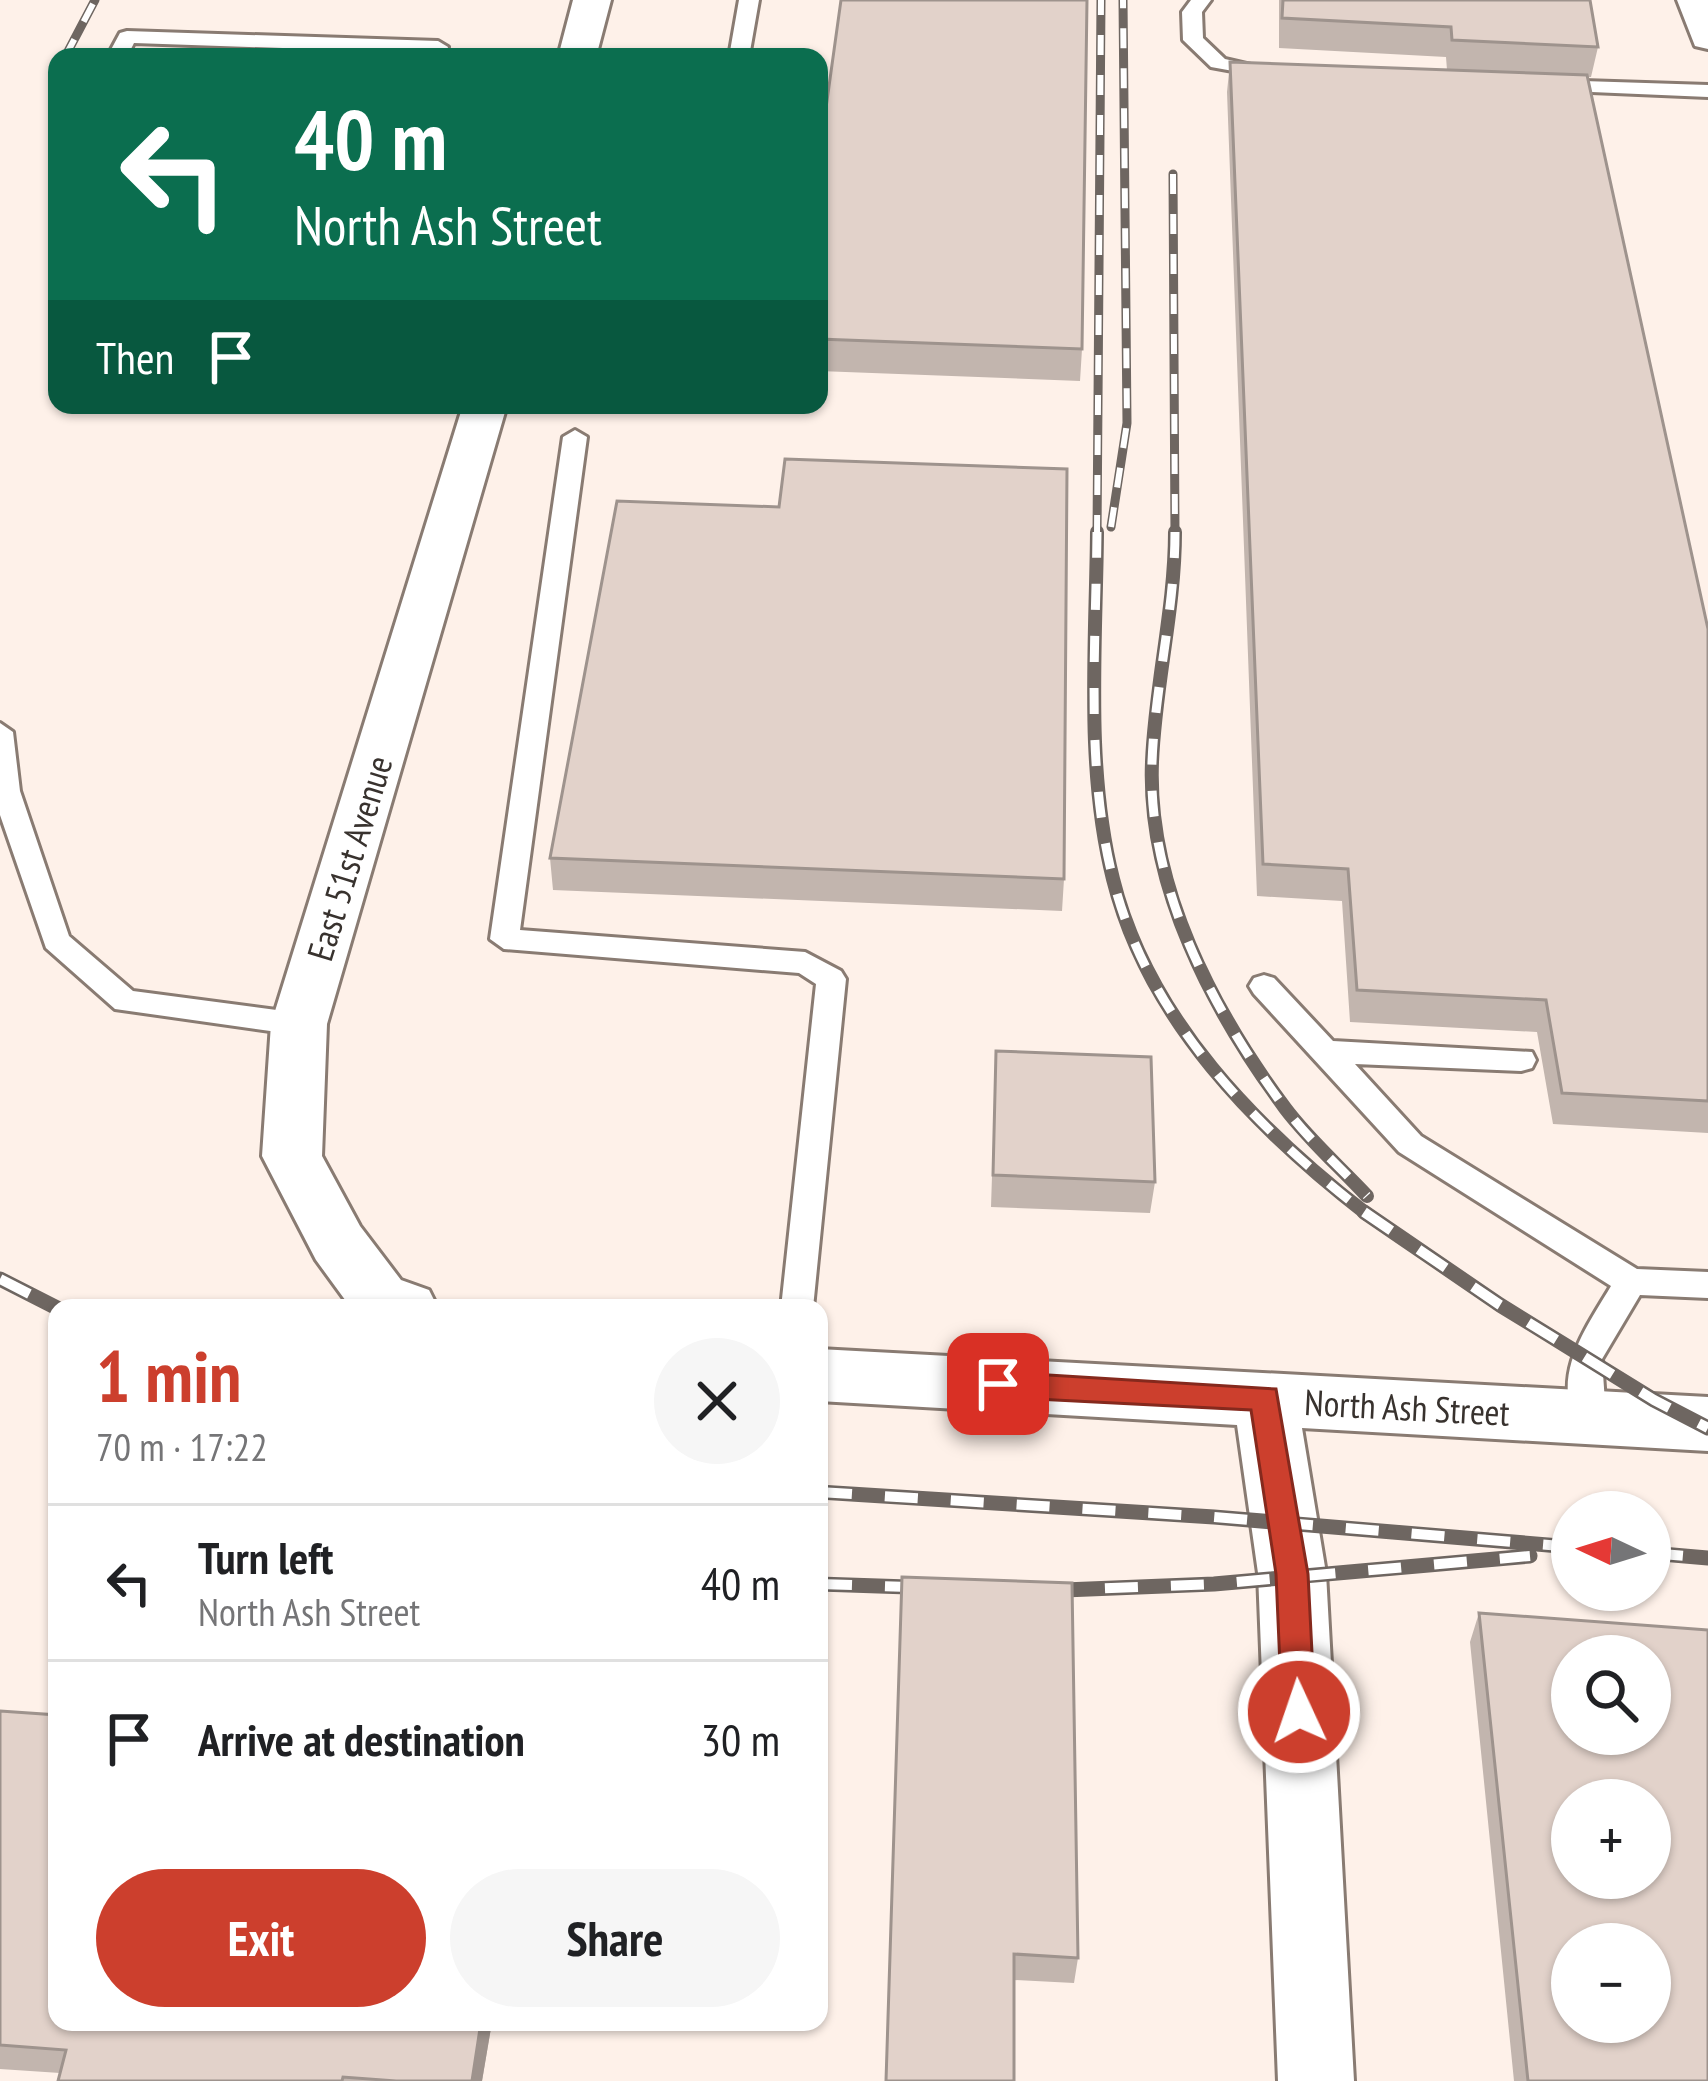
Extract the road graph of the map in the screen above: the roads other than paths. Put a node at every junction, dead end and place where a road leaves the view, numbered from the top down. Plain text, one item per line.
1 (592, 0) edge
2 (749, 0) edge
3 (1202, 0) edge
4 (1696, 0) edge
5 (1708, 38) edge
6 (122, 48) edge
7 (438, 48) edge
8 (579, 48) edge
9 (741, 48) edge
10 (1301, 78) edge
11 (1540, 85) edge
12 (1708, 91) edge
13 (482, 414) edge
14 (575, 437) dead end
15 (0, 732) edge
16 (1264, 986) dead end
17 (299, 1024) junction
18 (1324, 1052) junction
19 (1521, 1060) dead end
20 (1631, 1282) junction
21 (1708, 1285) edge
22 (389, 1299) edge
23 (798, 1299) edge
24 (828, 1375) edge
25 (1265, 1398) junction
26 (1588, 1417) junction
27 (1708, 1424) edge
28 (1316, 2081) edge

1 - 8 street
2 - 9 lane
3 - 10 lane
4 - 5 street
6 - 7 lane
11 - 12 lane
13 - 17 street, East 51st Avenue
14 - 23 lane
15 - 17 lane
16 - 18 lane
17 - 22 street, East 51st Avenue
18 - 19 lane
18 - 20 lane
20 - 21 lane
20 - 26 lane
24 - 25 street, North Ash Street
25 - 26 street, North Ash Street
25 - 28 street
26 - 27 street, North Ash Street

